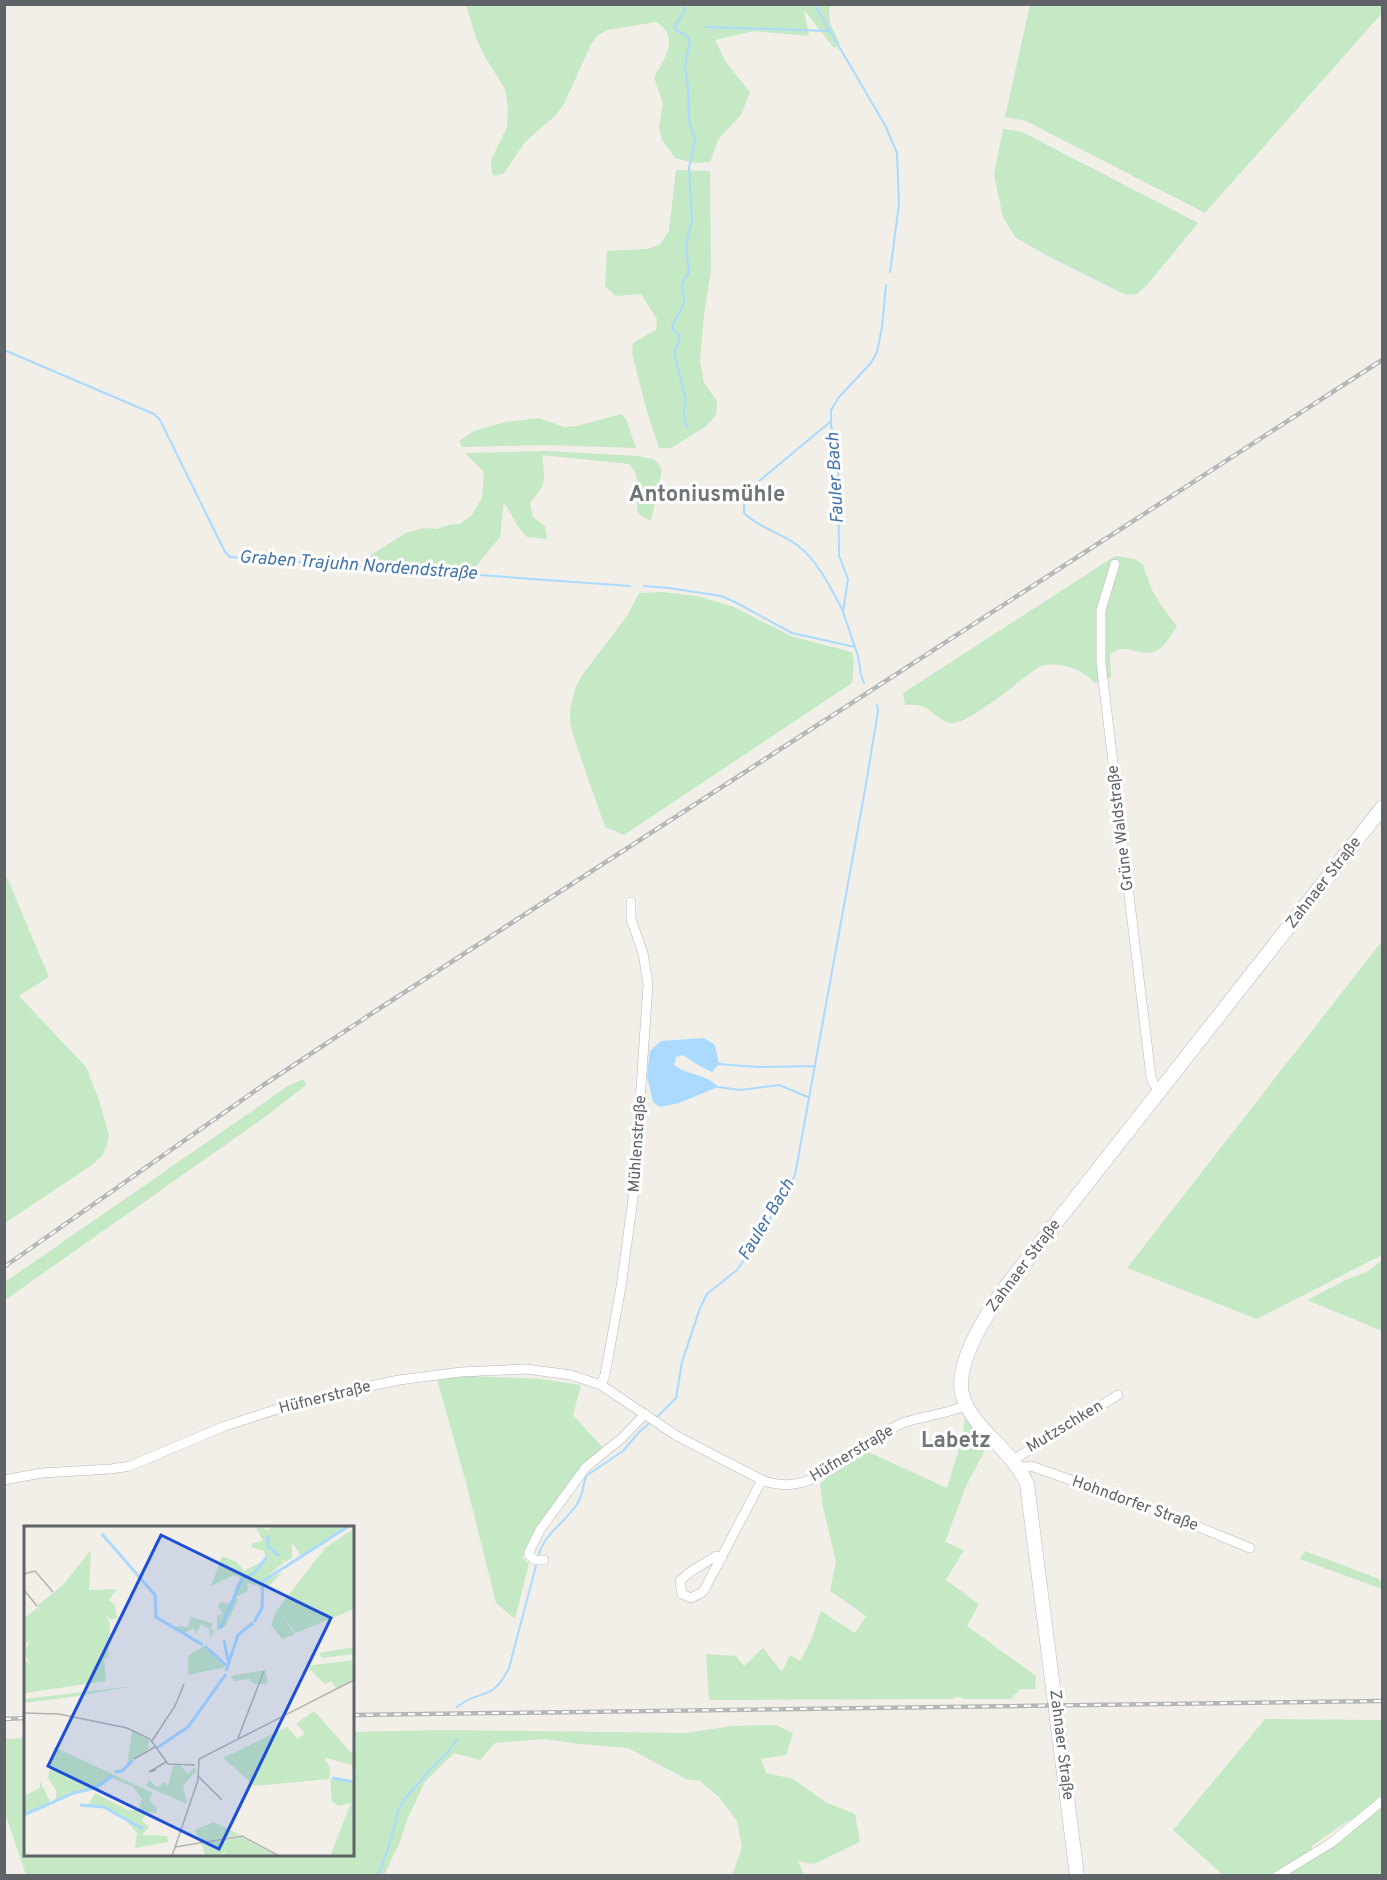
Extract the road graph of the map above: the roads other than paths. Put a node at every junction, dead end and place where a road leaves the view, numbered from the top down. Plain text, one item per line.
1 (1114, 564) dead end
2 (1383, 808) edge
3 (631, 902) dead end
4 (1160, 1091) junction
5 (601, 1385) junction
6 (1118, 1395) dead end
7 (966, 1406) junction
8 (646, 1415) junction
9 (1016, 1464) junction
10 (4, 1480) edge
11 (762, 1480) junction
12 (1250, 1548) dead end
13 (722, 1558) junction
14 (544, 1560) dead end
15 (1383, 1801) edge
16 (1077, 1875) edge
17 (1277, 1875) edge

1 - 4 street, Grüne Waldstraße
2 - 4 main road, Zahnaer Straße
3 - 5 street, Mühlenstraße
4 - 7 main road, Zahnaer Straße
5 - 8 street, Hüfnerstraße
5 - 10 street, Hüfnerstraße
6 - 9 street, Mutzschken
7 - 9 main road, Zahnaer Straße
7 - 11 street, Hüfnerstraße
8 - 11 street, Hüfnerstraße
8 - 14 street
9 - 12 street, Hohndorfer Straße
9 - 16 main road, Zahnaer Straße
11 - 13 street
13 - 13 street
15 - 17 street

